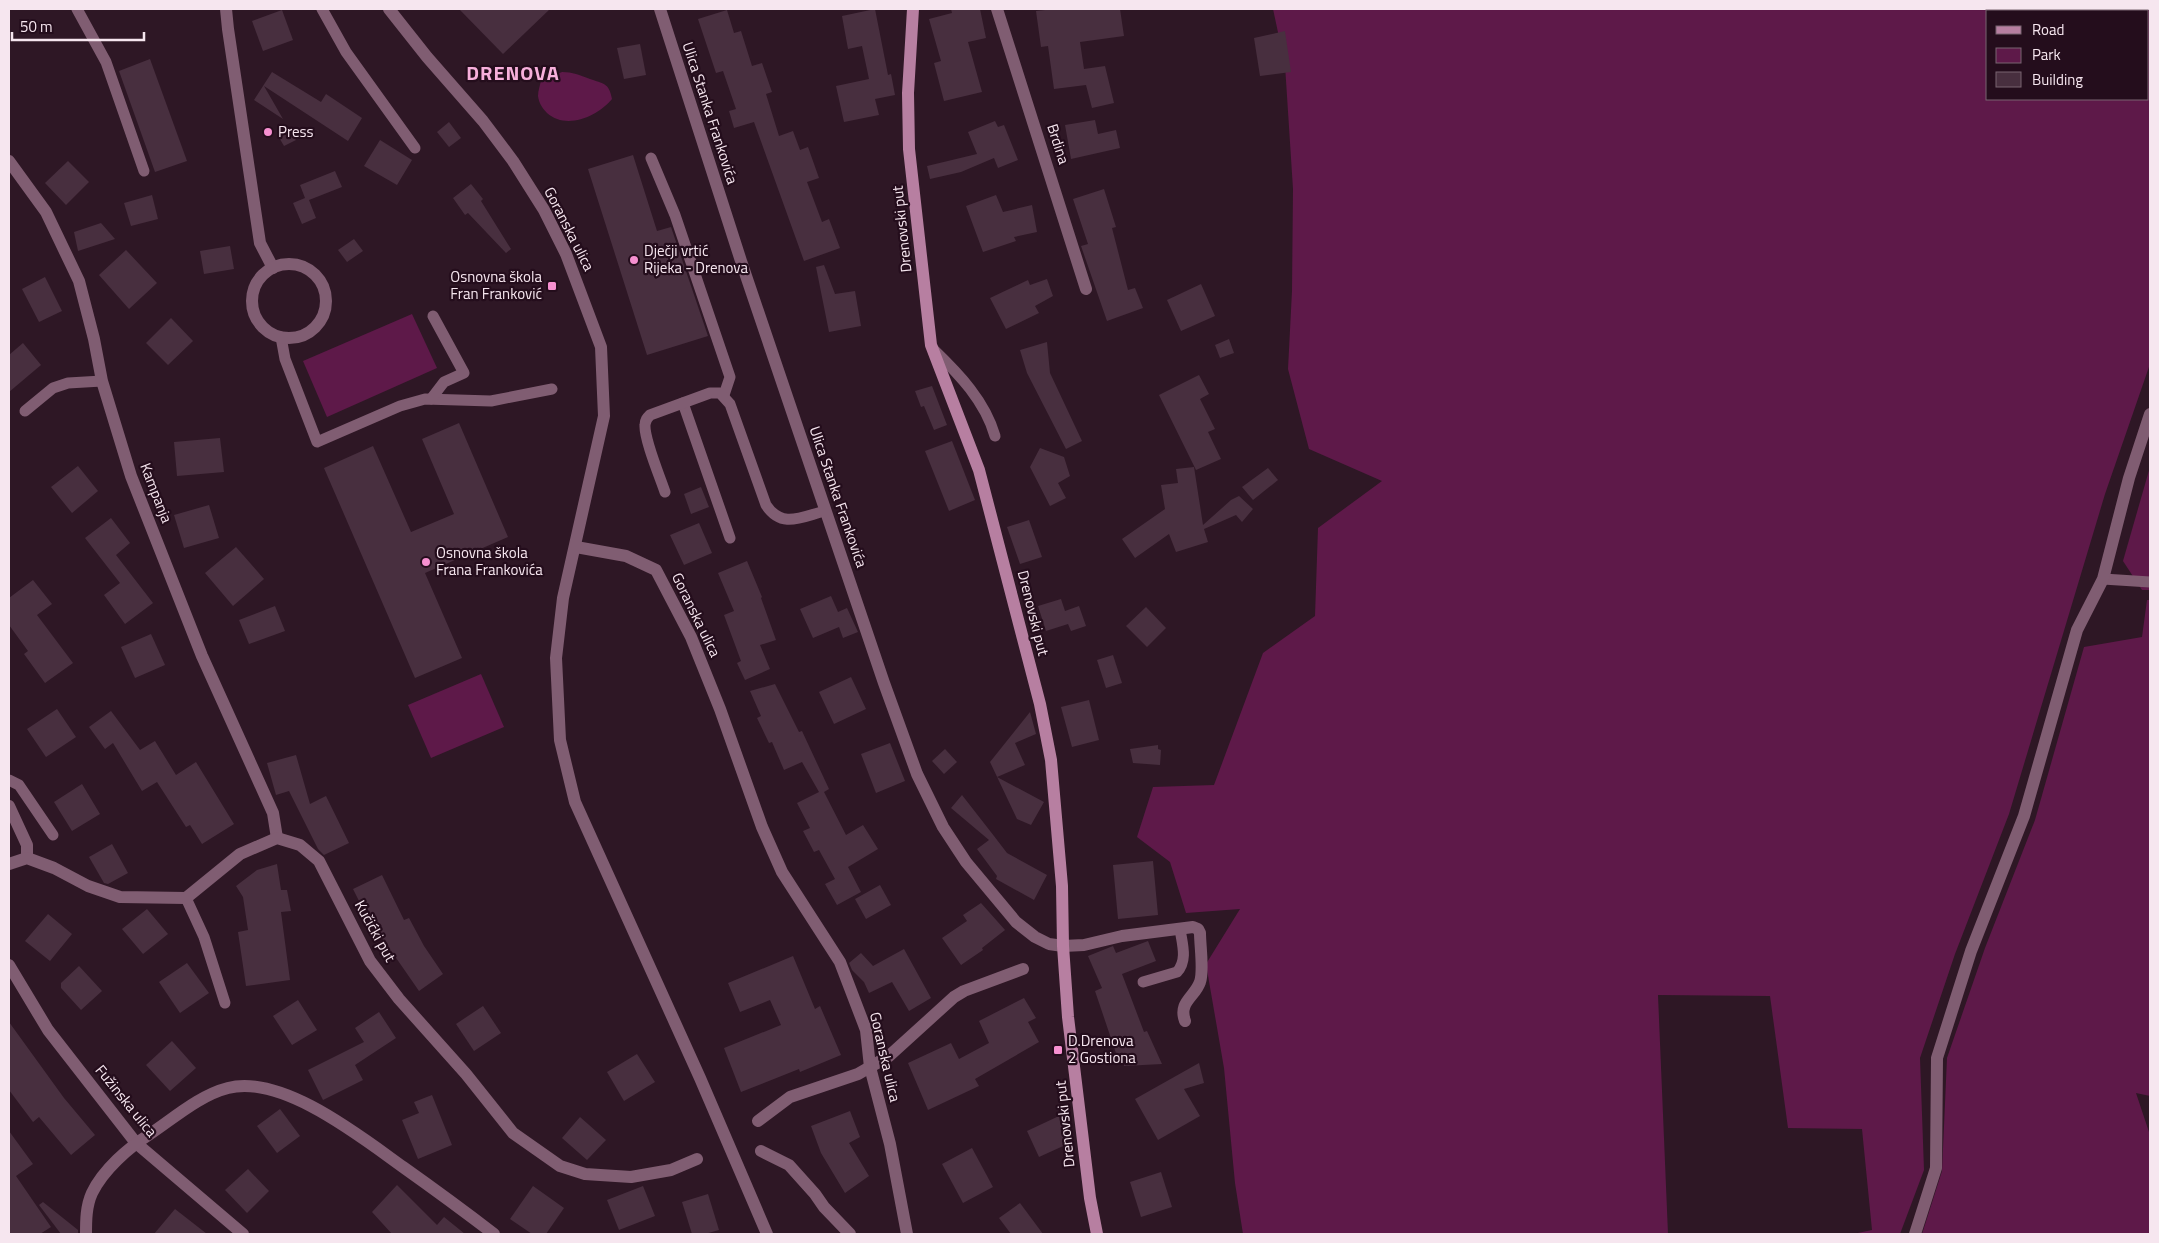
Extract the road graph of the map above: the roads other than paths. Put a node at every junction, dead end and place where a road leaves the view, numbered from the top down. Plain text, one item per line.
1 (77, 9) edge
2 (226, 9) edge
3 (322, 9) edge
4 (389, 9) edge
5 (660, 9) edge
6 (912, 9) edge
7 (997, 9) edge
8 (415, 148) dead end
9 (651, 158) dead end
10 (9, 162) edge
11 (144, 171) dead end
12 (273, 268) junction
13 (1086, 289) dead end
14 (433, 316) dead end
15 (280, 337) junction
16 (933, 349) junction
17 (102, 381) junction
18 (552, 389) dead end
19 (724, 395) junction
20 (431, 399) junction
21 (683, 403) junction
22 (25, 411) dead end
23 (2150, 414) edge
24 (995, 436) dead end
25 (665, 492) dead end
26 (825, 511) junction
27 (730, 538) dead end
28 (576, 546) junction
29 (2103, 579) junction
30 (2150, 582) edge
31 (9, 780) edge
32 (9, 806) edge
33 (53, 835) dead end
34 (277, 838) junction
35 (27, 858) junction
36 (9, 864) edge
37 (186, 898) junction
38 (1180, 928) junction
39 (1063, 946) junction
40 (9, 965) edge
41 (1023, 969) dead end
42 (1143, 982) dead end
43 (225, 1003) dead end
44 (1185, 1020) dead end
45 (870, 1068) junction
46 (758, 1121) dead end
47 (136, 1143) junction
48 (761, 1151) dead end
49 (697, 1159) dead end
50 (86, 1234) edge
51 (243, 1234) edge
52 (494, 1234) edge
53 (767, 1234) edge
54 (850, 1234) edge
55 (907, 1234) edge
56 (1097, 1234) edge
57 (1915, 1234) edge

1 - 11 lane
2 - 12 street
3 - 8 lane
4 - 28 street, Goranska ulica
5 - 26 street, Ulica Stanka Frankovića
6 - 16 main road, Drenovski put
7 - 13 street, Brdina
9 - 19 lane
10 - 17 street, Kampanja
12 - 15 street
12 - 15 street
14 - 20 lane
15 - 20 lane
16 - 24 lane
16 - 39 main road, Drenovski put
17 - 22 lane
17 - 34 street, Kampanja
18 - 20 lane
19 - 21 lane
19 - 26 lane
21 - 25 lane
21 - 27 lane
23 - 29 street
26 - 39 street, Ulica Stanka Frankovića
28 - 45 street, Goranska ulica
28 - 53 street
29 - 30 lane
29 - 57 street
31 - 33 lane
32 - 35 street
34 - 37 street
34 - 49 street, Kučićki put
35 - 36 street
35 - 37 street
37 - 43 lane
38 - 39 street, Ulica Stanka Frankovića
38 - 42 lane
38 - 44 street
39 - 56 main road, Drenovski put
40 - 47 street, Fužinska ulica
41 - 45 street
45 - 46 street
45 - 55 street, Goranska ulica
47 - 50 street
47 - 51 street, Fužinska ulica
47 - 52 street
48 - 54 street

